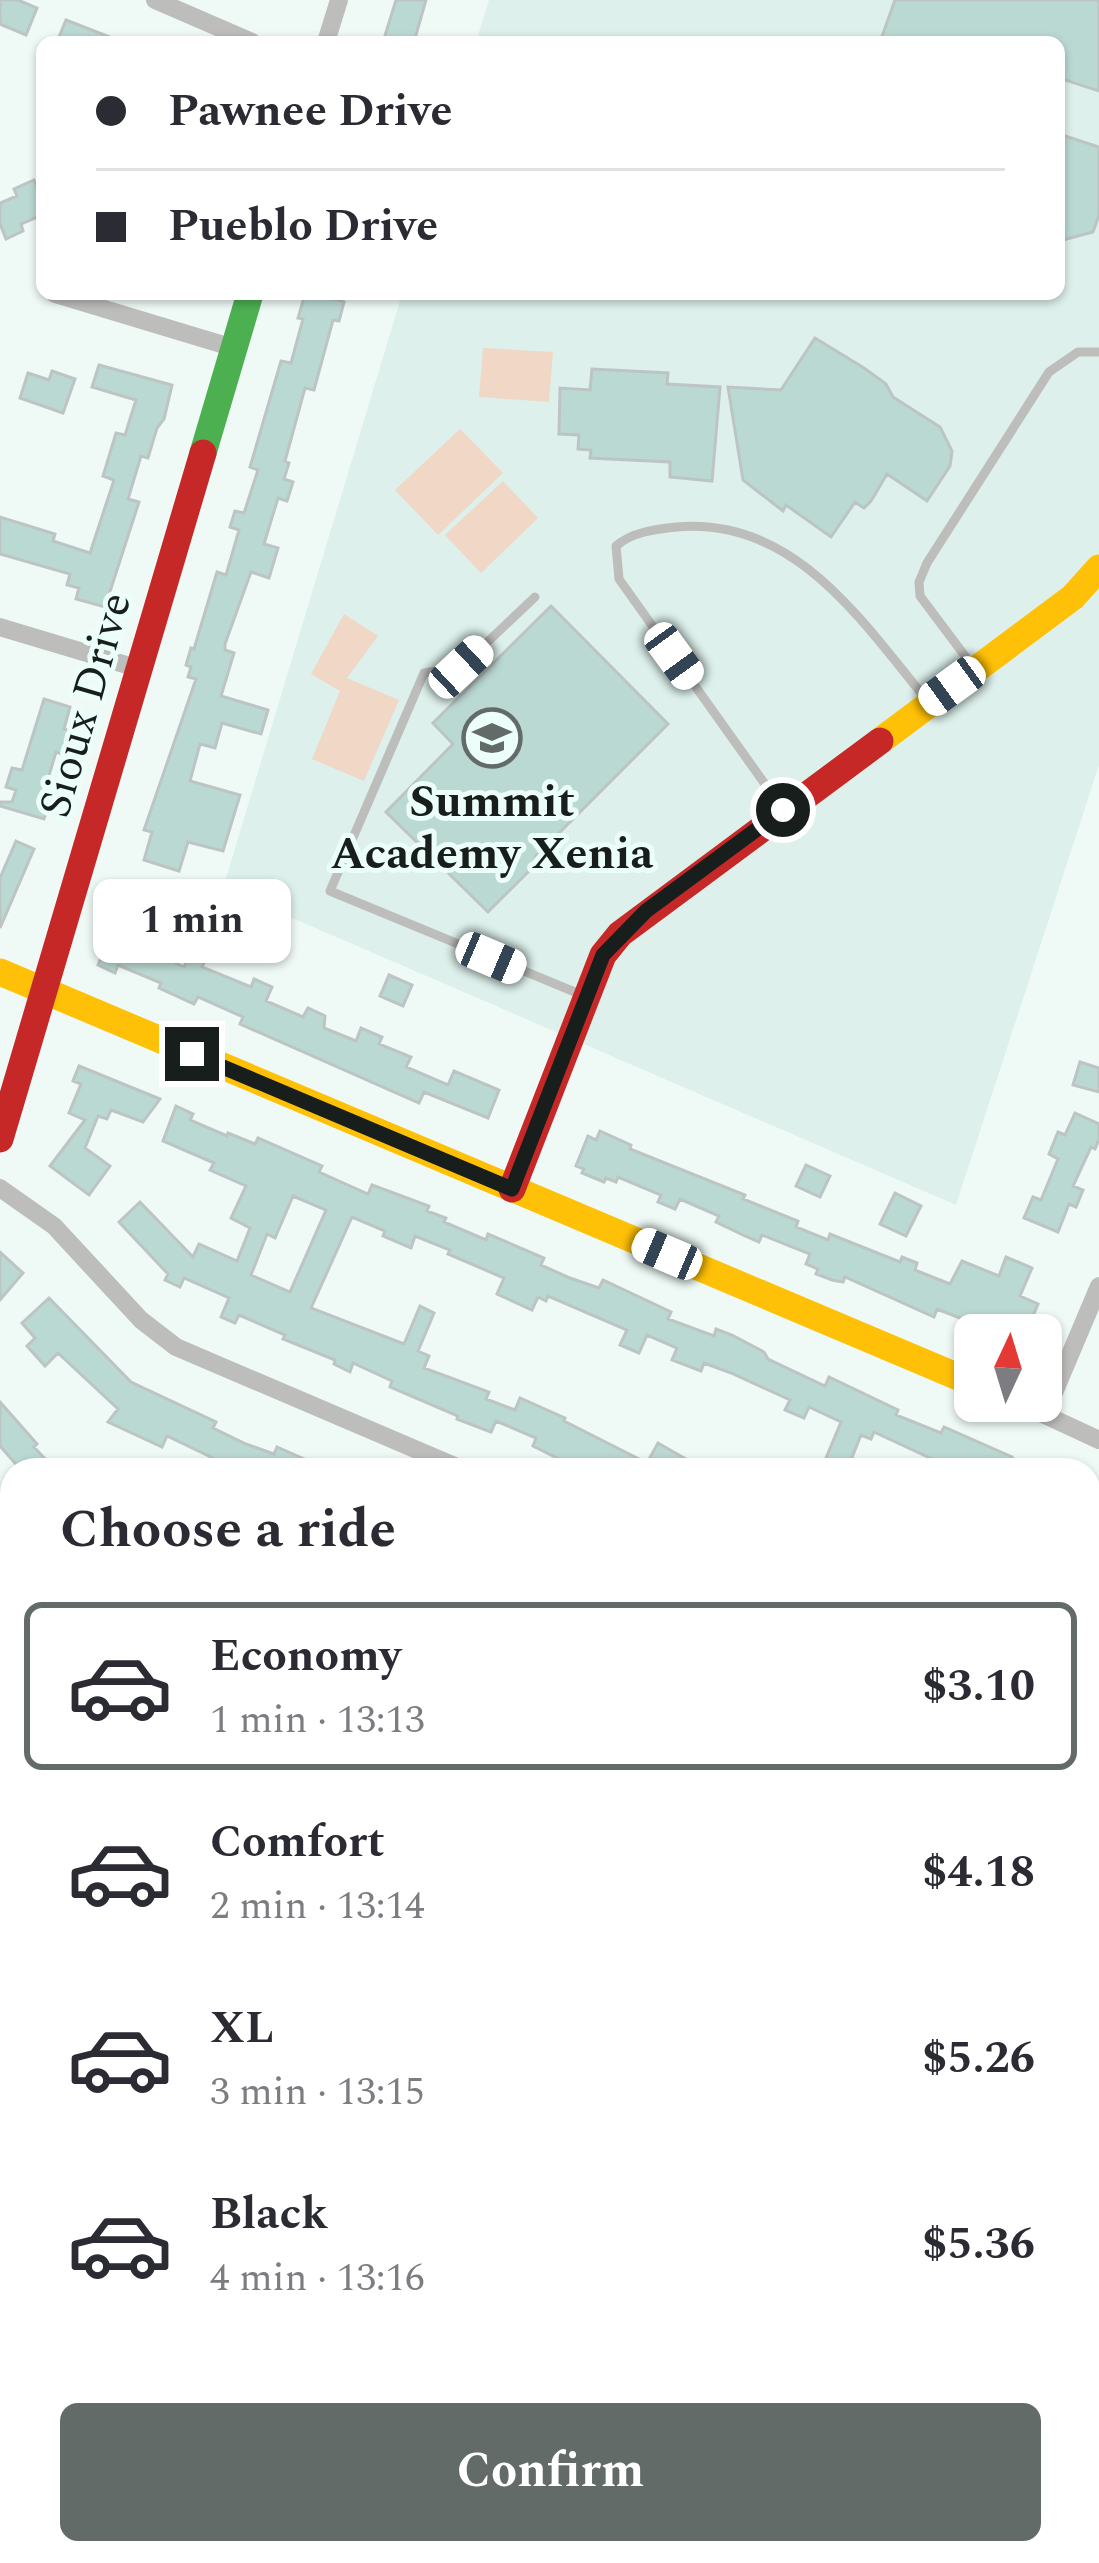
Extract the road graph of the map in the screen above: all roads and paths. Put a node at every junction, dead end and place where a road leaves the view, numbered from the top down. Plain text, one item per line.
1 (154, 0) edge
2 (339, 0) edge
3 (238, 36) edge
4 (328, 36) edge
5 (75, 300) edge
6 (248, 300) edge
7 (234, 348) junction
8 (1099, 352) edge
9 (1099, 568) edge
10 (536, 597) dead end
11 (0, 627) edge
12 (140, 669) junction
13 (975, 669) junction
14 (929, 703) junction
15 (783, 810) junction
16 (0, 972) edge
17 (45, 992) junction
18 (587, 997) junction
19 (0, 1138) edge
20 (0, 1188) edge
21 (512, 1189) junction
22 (1099, 1286) edge
23 (1062, 1374) edge
24 (954, 1375) edge
25 (1062, 1422) edge
26 (1099, 1440) edge
27 (436, 1458) edge

1 - 3 street
2 - 4 street
5 - 7 street
6 - 7 main road, Sioux Drive
7 - 12 main road, Sioux Drive
8 - 13 lane
9 - 13 main road
10 - 18 lane
11 - 12 street
12 - 17 main road, Sioux Drive
13 - 14 main road
14 - 15 main road
14 - 15 lane
15 - 18 main road
16 - 17 main road
17 - 19 main road, Sioux Drive
17 - 21 main road
18 - 21 main road
20 - 27 street
21 - 24 main road
22 - 23 street
25 - 26 street

